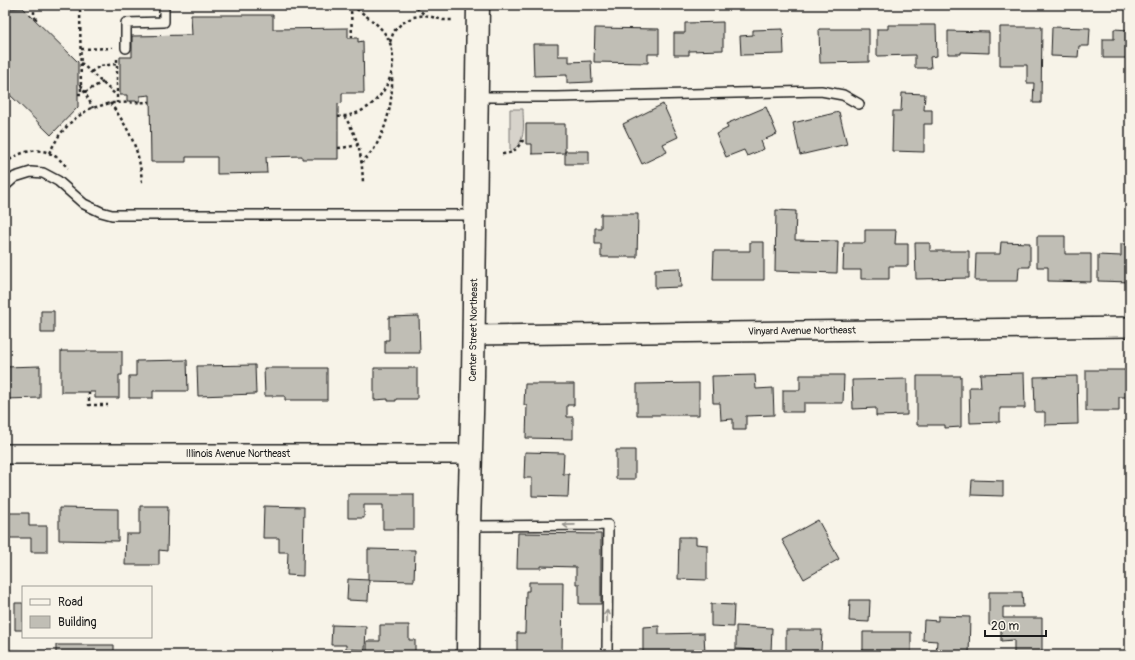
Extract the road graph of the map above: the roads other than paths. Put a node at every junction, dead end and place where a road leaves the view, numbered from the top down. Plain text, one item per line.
1 (164, 5) edge
2 (478, 5) edge
3 (121, 48) road end
4 (477, 96) junction
5 (859, 104) dead end
6 (5, 186) edge
7 (475, 215) junction
8 (1130, 327) edge
9 (473, 335) junction
10 (5, 454) edge
11 (471, 454) junction
12 (469, 526) junction
13 (468, 655) edge
14 (607, 655) edge

1 - 3 lane
2 - 4 main road, Center Street Northeast
4 - 5 lane
4 - 7 main road, Center Street Northeast
6 - 7 lane
7 - 9 main road, Center Street Northeast
8 - 9 street, Vinyard Avenue Northeast
9 - 11 main road, Center Street Northeast
10 - 11 street, Illinois Avenue Northeast
11 - 12 main road, Center Street Northeast
12 - 13 main road, Center Street Northeast
14 -> 12 lane

